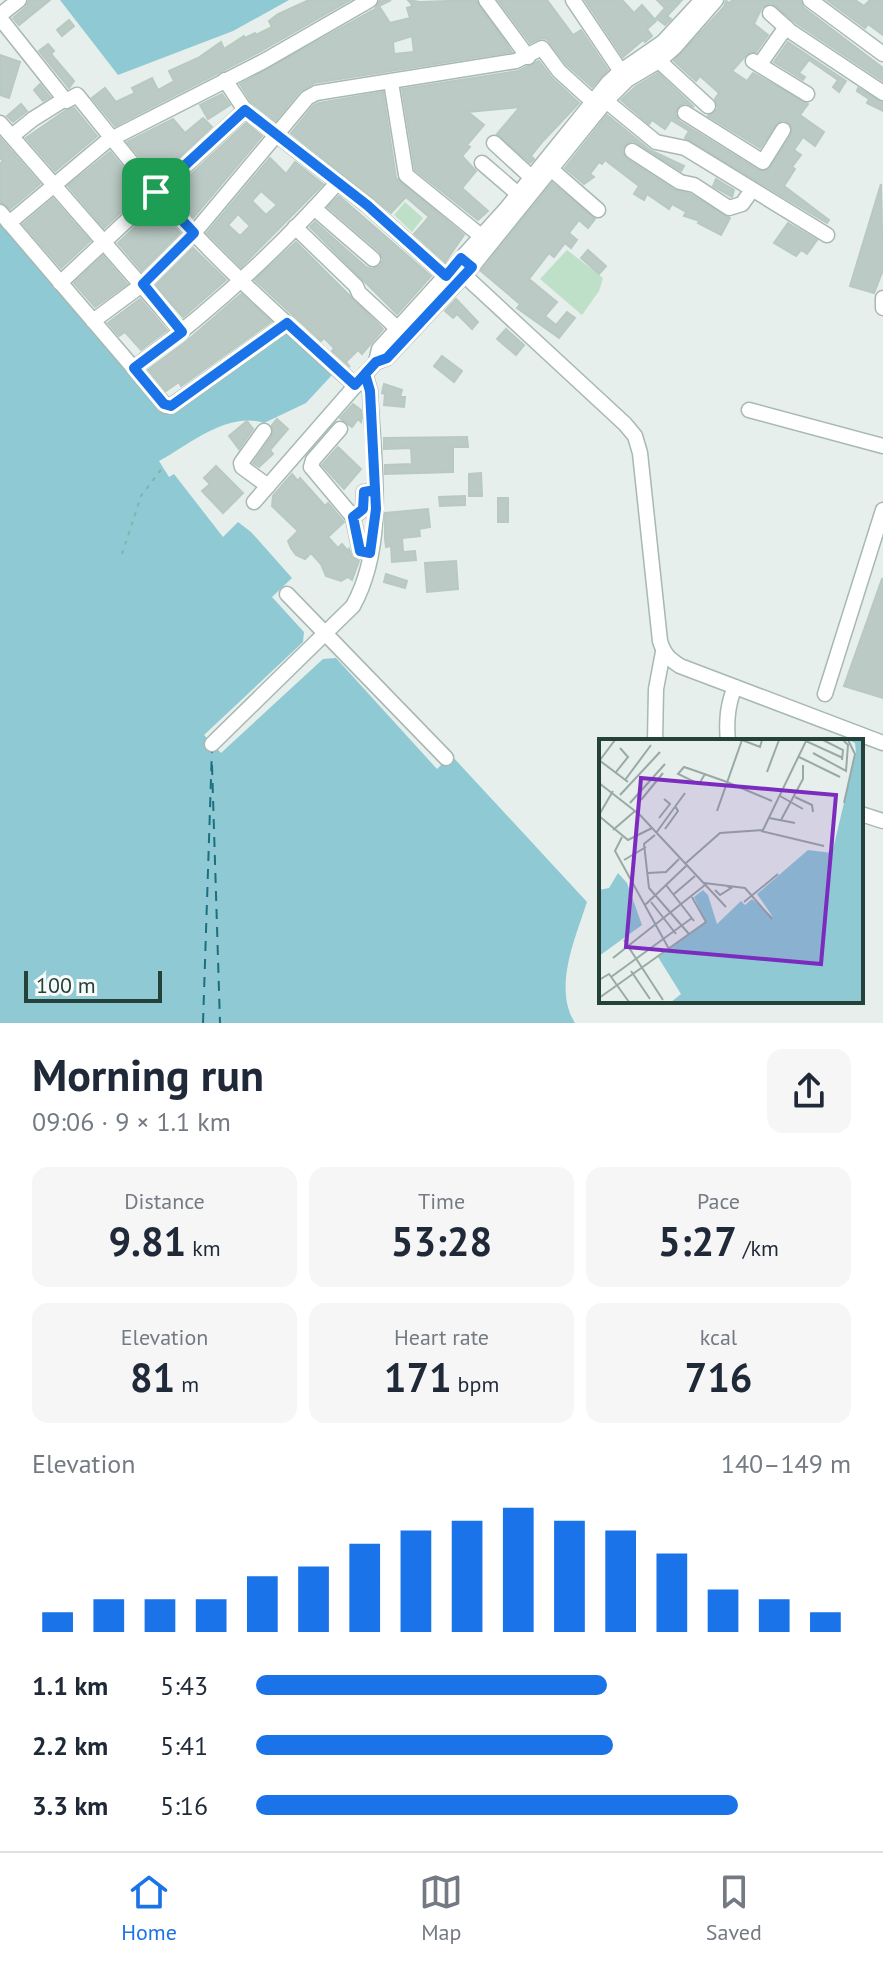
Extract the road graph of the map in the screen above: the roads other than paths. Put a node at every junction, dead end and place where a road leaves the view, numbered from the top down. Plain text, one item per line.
1 (19, 0) edge
2 (370, 0) edge
3 (486, 0) edge
4 (573, 0) edge
5 (702, 0) edge
6 (716, 0) edge
7 (810, 0) edge
8 (770, 13) dead end
9 (0, 16) edge
10 (786, 27) junction
11 (883, 54) edge
12 (528, 57) junction
13 (659, 61) junction
14 (624, 75) junction
15 (225, 80) junction
16 (391, 82) junction
17 (881, 89) edge
18 (807, 94) dead end
19 (65, 99) junction
20 (599, 101) junction
21 (708, 106) dead end
22 (245, 110) junction
23 (685, 113) dead end
24 (0, 123) edge
25 (783, 130) dead end
26 (277, 135) junction
27 (718, 135) junction
28 (12, 136) junction
29 (112, 139) junction
30 (494, 143) dead end
31 (632, 151) dead end
32 (704, 161) junction
33 (482, 163) dead end
34 (552, 170) junction
35 (531, 177) junction
36 (338, 182) junction
37 (53, 185) junction
38 (752, 190) junction
39 (156, 192) junction
40 (518, 194) junction
41 (314, 208) junction
42 (598, 210) dead end
43 (4, 218) edge
44 (295, 227) junction
45 (194, 233) junction
46 (827, 235) dead end
47 (481, 236) junction
48 (104, 241) junction
49 (373, 259) dead end
50 (466, 267) junction
51 (446, 276) junction
52 (241, 281) junction
53 (60, 283) junction
54 (143, 284) junction
55 (883, 298) edge
56 (883, 308) edge
57 (93, 321) junction
58 (287, 323) junction
59 (398, 329) junction
60 (182, 332) junction
61 (381, 356) junction
62 (134, 368) junction
63 (360, 380) junction
64 (749, 410) dead end
65 (340, 429) dead end
66 (264, 431) dead end
67 (883, 446) edge
68 (268, 486) junction
69 (375, 490) junction
70 (254, 502) dead end
71 (883, 510) edge
72 (353, 517) junction
73 (370, 553) junction
74 (287, 594) dead end
75 (325, 633) junction
76 (663, 652) junction
77 (735, 687) junction
78 (825, 694) dead end
79 (851, 737) edge
80 (655, 739) edge
81 (728, 739) edge
82 (863, 739) edge
83 (883, 743) edge
84 (212, 744) dead end
85 (446, 758) dead end
86 (863, 815) edge
87 (883, 821) edge

1 - 9 street
2 - 15 street
3 - 12 street
4 - 14 street
5 - 14 street
6 - 13 street
7 - 11 street
8 - 10 street
9 - 19 street
10 - 17 street
10 - 18 street
12 - 16 street
12 - 20 street
13 - 14 street
13 - 21 street
14 - 20 street
15 - 22 street
15 - 29 street
16 - 26 street
16 - 47 street
19 - 28 street
19 - 29 street
20 - 32 street
20 - 34 street
20 - 35 street
22 - 26 street
22 - 39 street
23 - 27 street
24 - 28 street
25 - 27 street
26 - 36 street
26 - 45 street
27 - 32 street
28 - 37 street
29 - 37 street
29 - 39 street
30 - 35 street
31 - 38 street
32 - 38 street
33 - 40 street
34 - 42 street
34 - 50 street
35 - 40 street
36 - 41 street
36 - 51 street
37 - 43 street
37 - 48 street
38 - 46 street
39 - 45 street
39 - 48 street
40 - 47 street
41 - 44 street
41 - 49 street
43 - 53 street
44 - 52 street
44 - 59 street
45 - 52 street
45 - 54 street
47 - 50 street
48 - 53 street
48 - 54 street
50 - 51 street
50 - 61 street
50 - 76 street
51 - 59 street
52 - 58 street
52 - 60 street
53 - 57 street
54 - 57 street
54 - 60 street
55 - 56 street
57 - 62 street
58 - 62 street
58 - 63 street
59 - 61 street
60 - 62 street
61 - 63 street
63 - 68 street
63 - 69 street
64 - 67 street
65 - 72 street
66 - 68 street
68 - 70 street
69 - 72 street
69 - 73 street
71 - 78 street
72 - 73 street
73 - 75 street
74 - 75 street
75 - 84 street
75 - 85 street
76 - 77 street
76 - 80 street
77 - 79 street
77 - 81 street
82 - 83 street
86 - 87 street

